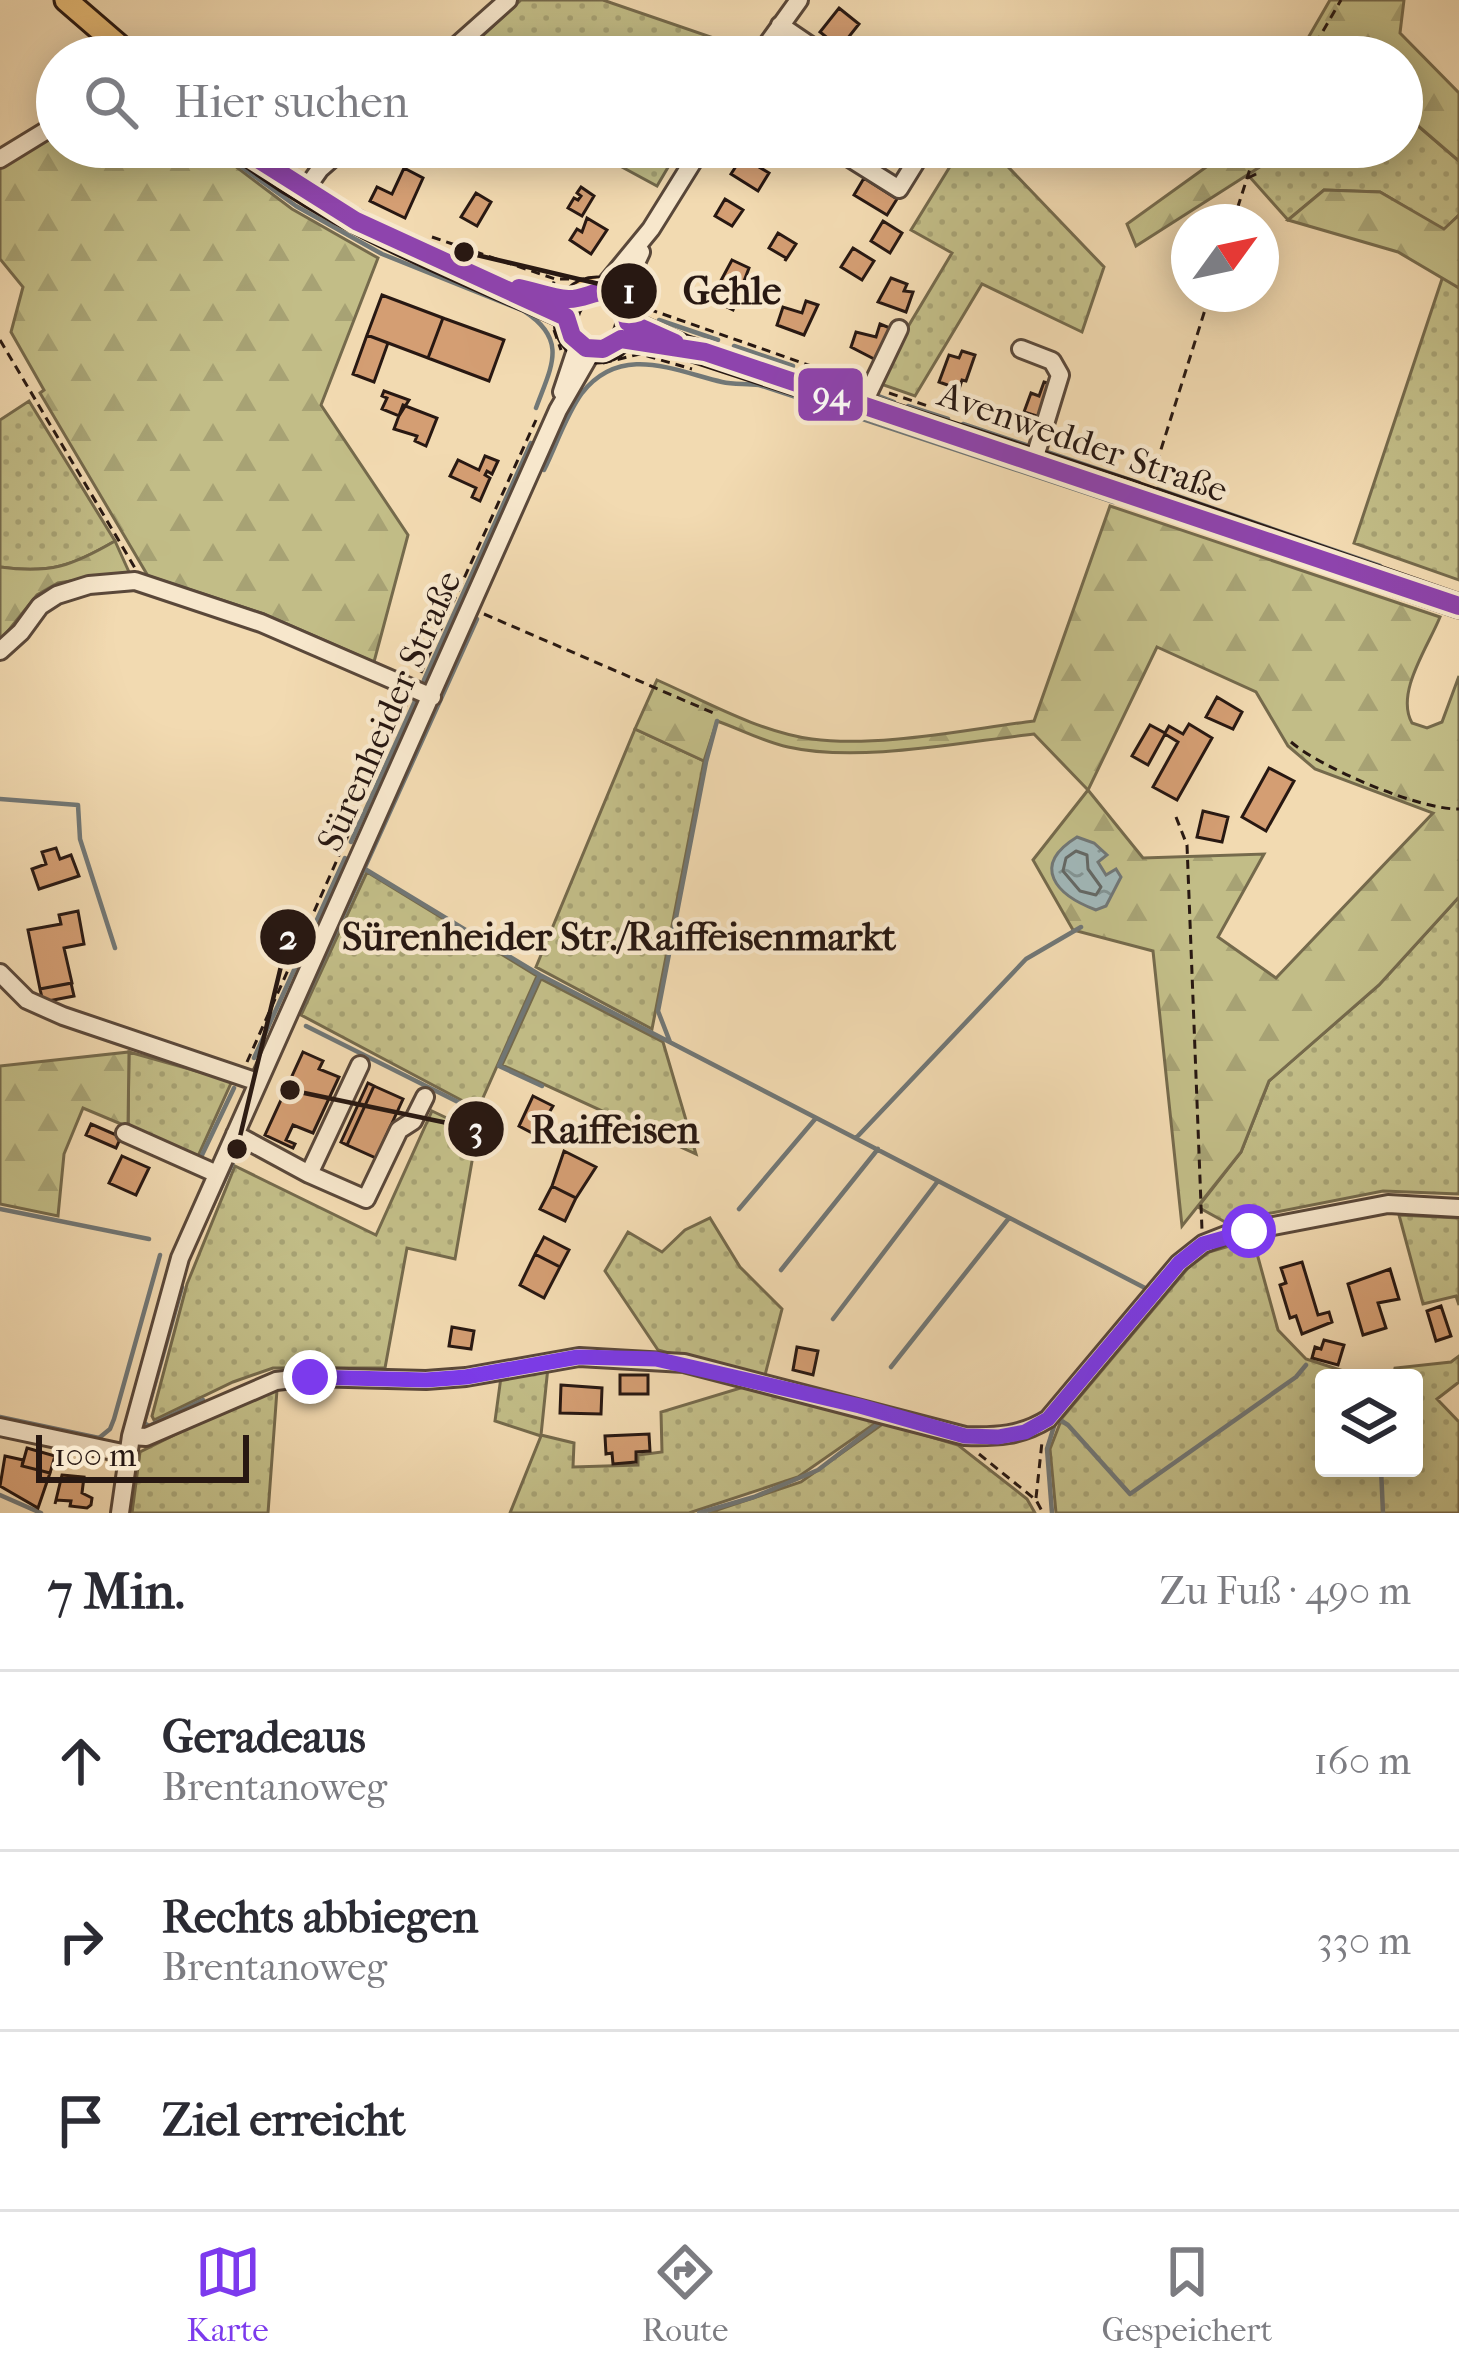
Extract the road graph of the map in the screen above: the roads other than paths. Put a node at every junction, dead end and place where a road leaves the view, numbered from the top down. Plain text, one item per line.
1 (66, 0) edge
2 (508, 0) edge
3 (799, 0) edge
4 (780, 25) junction
5 (108, 36) edge
6 (468, 36) edge
7 (772, 36) edge
8 (796, 36) edge
9 (36, 137) edge
10 (0, 159) edge
11 (268, 168) edge
12 (322, 168) edge
13 (689, 168) edge
14 (875, 168) edge
15 (908, 168) edge
16 (303, 193) junction
17 (613, 289) junction
18 (563, 314) junction
19 (899, 329) dead end
20 (624, 330) junction
21 (1021, 349) dead end
22 (590, 353) junction
23 (863, 404) junction
24 (1034, 460) junction
25 (1459, 606) edge
26 (0, 651) edge
27 (432, 697) junction
28 (0, 973) edge
29 (360, 1065) dead end
30 (258, 1082) junction
31 (425, 1097) dead end
32 (124, 1133) dead end
33 (235, 1134) junction
34 (217, 1174) junction
35 (309, 1174) junction
36 (1459, 1208) edge
37 (0, 1427) edge
38 (129, 1445) junction
39 (120, 1513) edge

1 - 5 main road
2 - 6 street
3 - 4 street
4 - 7 street
4 - 8 street
9 - 10 street
11 - 16 main road
12 - 16 street
13 - 17 street
14 - 15 street
16 - 18 main road
17 - 18 main road
17 - 20 main road
18 - 22 main road
19 - 23 street
20 - 22 main road
20 - 23 main road, Avenwedder Straße
21 - 24 street
22 - 27 street, Sürenheider Straße
23 - 24 main road, Avenwedder Straße
24 - 25 main road, Avenwedder Straße
26 - 27 street
27 - 30 street, Sürenheider Straße
28 - 30 street
29 - 35 street
30 - 33 street, Sürenheider Straße
31 - 35 street
32 - 34 street
33 - 34 street, Sürenheider Straße
33 - 35 street
34 - 38 street, Sürenheider Straße
36 - 38 street
37 - 38 street
38 - 39 street, Sürenheider Straße

